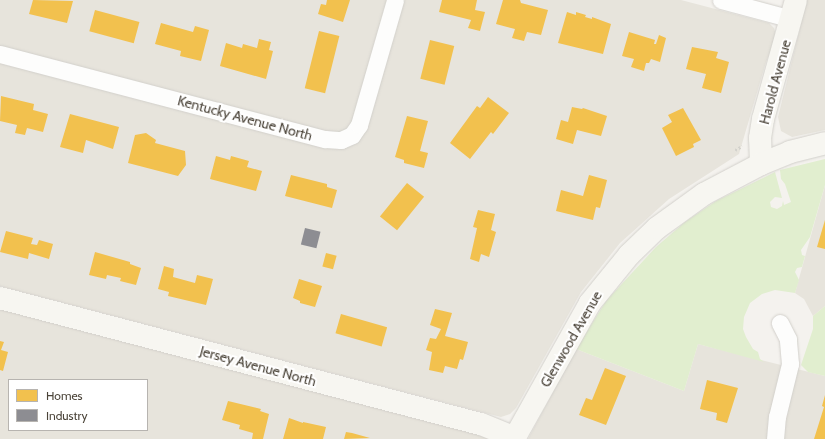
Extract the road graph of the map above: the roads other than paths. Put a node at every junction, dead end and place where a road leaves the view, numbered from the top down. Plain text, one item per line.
1 (395, 0) edge
2 (721, 0) edge
3 (794, 9) edge
4 (0, 54) edge
5 (825, 143) edge
6 (761, 164) junction
7 (0, 298) edge
8 (780, 323) dead end
9 (515, 438) edge
10 (775, 439) edge

1 - 4 street, Kentucky Avenue North
2 - 3 street
3 - 6 street, Harold Avenue
5 - 6 street, Glenwood Avenue
6 - 9 street, Glenwood Avenue
7 - 9 street, Jersey Avenue North
8 - 10 street

